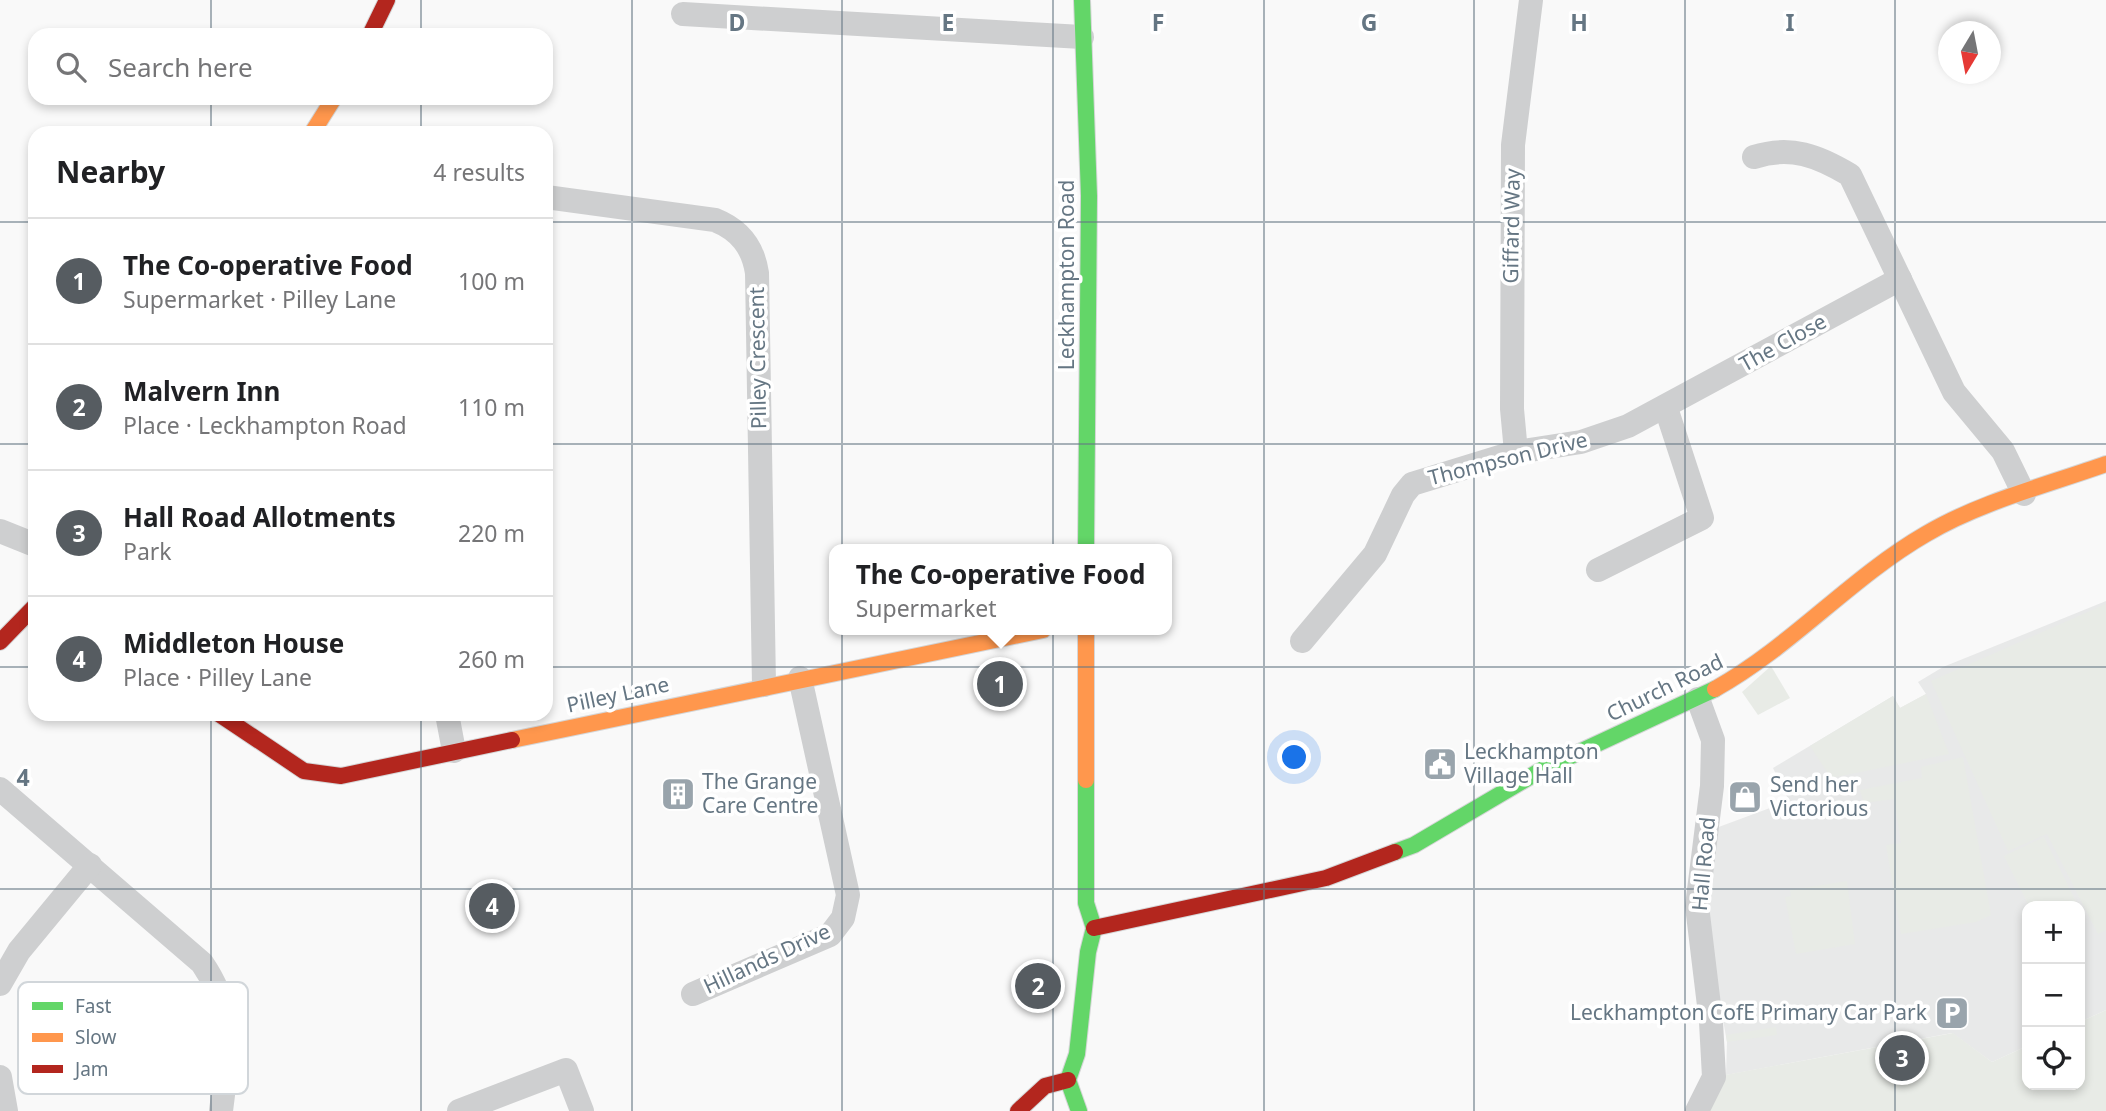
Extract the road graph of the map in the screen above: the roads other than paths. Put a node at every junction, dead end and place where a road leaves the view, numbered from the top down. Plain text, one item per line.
1 (387, 0) edge
2 (1082, 0) edge
3 (1531, 0) edge
4 (684, 14) dead end
5 (373, 28) edge
6 (1082, 37) junction
7 (330, 105) edge
8 (316, 126) edge
9 (1754, 157) dead end
10 (553, 198) edge
11 (1900, 279) junction
12 (1667, 408) junction
13 (1516, 452) junction
14 (2106, 464) edge
15 (2024, 494) junction
16 (0, 531) edge
17 (28, 542) edge
18 (1086, 544) edge
19 (1598, 570) dead end
20 (28, 613) edge
21 (1018, 635) edge
22 (1086, 635) edge
23 (1301, 641) dead end
24 (0, 642) edge
25 (800, 678) junction
26 (764, 685) junction
27 (1698, 699) junction
28 (229, 721) edge
29 (448, 721) edge
30 (454, 751) junction
31 (0, 789) edge
32 (90, 865) junction
33 (1094, 928) junction
34 (214, 982) edge
35 (0, 984) edge
36 (693, 994) dead end
37 (0, 1077) edge
38 (1068, 1080) junction
39 (6, 1111) edge
40 (459, 1111) edge
41 (582, 1111) edge
42 (1018, 1111) edge
43 (1079, 1111) edge
44 (1697, 1111) edge

1 - 5 street
2 - 6 street, Leckhampton Road
3 - 13 street, Giffard Way
4 - 6 street
6 - 18 street, Leckhampton Road
7 - 8 street
9 - 11 street
10 - 26 street, Pilley Crescent
11 - 12 street, The Close
11 - 15 street
12 - 13 street, Thompson Drive
12 - 19 street
13 - 23 street, Thompson Drive
14 - 15 street, Church Road
15 - 27 street, Church Road
16 - 17 street
20 - 24 street
21 - 25 street, Pilley Lane
22 - 33 street
25 - 26 street, Pilley Lane
25 - 36 street, Hillands Drive
26 - 30 street, Pilley Lane
27 - 33 street, Church Road
27 - 44 street, Hall Road
28 - 30 street, Pilley Lane
29 - 30 street
31 - 32 street
32 - 34 street
32 - 35 street
33 - 38 street
37 - 39 street
38 - 42 street
38 - 43 street
40 - 41 street

